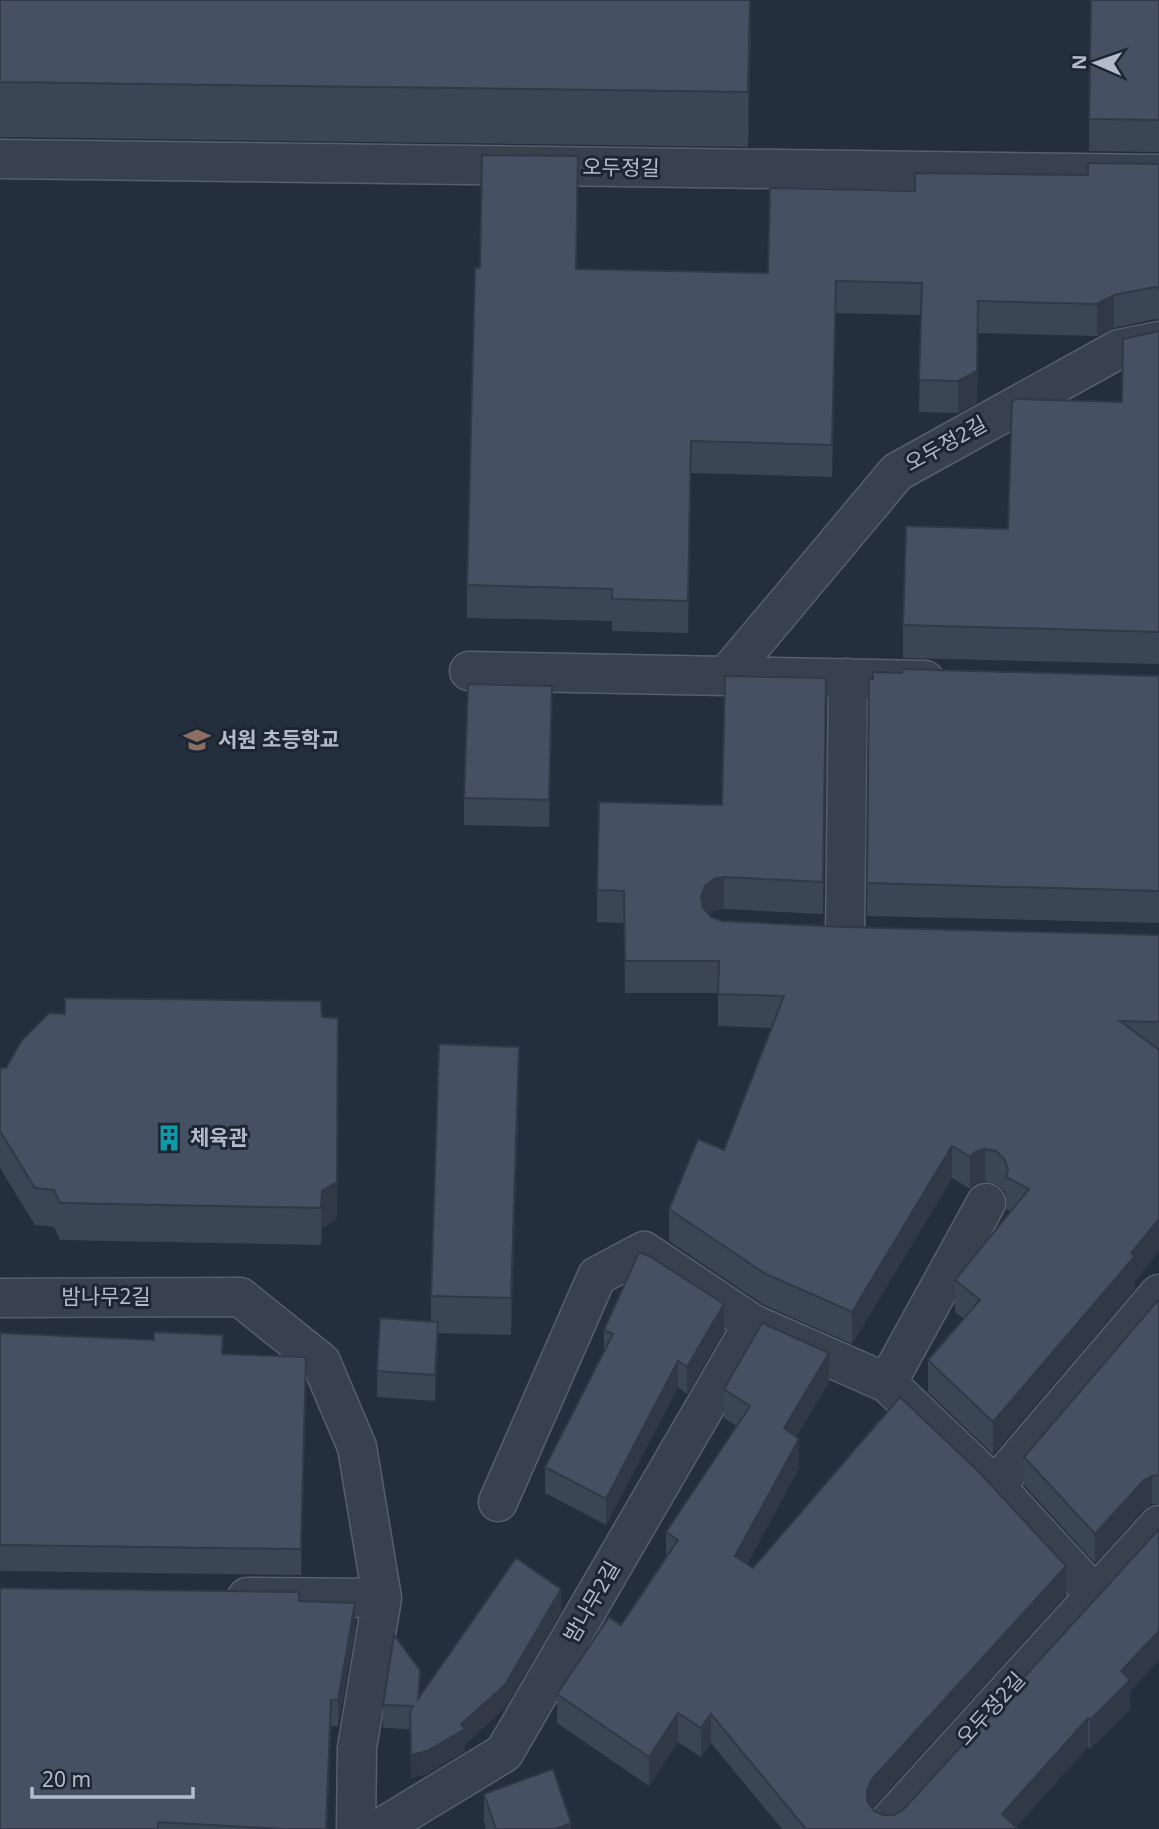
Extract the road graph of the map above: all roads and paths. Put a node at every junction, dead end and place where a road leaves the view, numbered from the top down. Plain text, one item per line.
1 (0, 159) edge
2 (1159, 174) edge
3 (1159, 341) edge
4 (469, 671) dead end
5 (726, 676) junction
6 (848, 678) junction
7 (956, 681) edge
8 (804, 935) edge
9 (845, 937) junction
10 (886, 938) edge
11 (986, 1203) dead end
12 (1159, 1294) edge
13 (0, 1298) edge
14 (753, 1324) junction
15 (887, 1383) junction
16 (995, 1486) junction
17 (498, 1502) dead end
18 (1159, 1525) edge
19 (1095, 1595) junction
20 (218, 1596) edge
21 (382, 1598) junction
22 (888, 1823) edge
23 (356, 1829) edge
24 (379, 1829) edge

1 - 2 street, 오두정길
3 - 5 street, 오두정2길
4 - 5 street
5 - 6 street
6 - 7 street
6 - 9 street
8 - 9 street
9 - 10 street
11 - 15 street
12 - 16 street
13 - 21 street, 밤나무2길
14 - 15 street
14 - 17 street
14 - 24 street, 밤나무2길
15 - 16 street
16 - 19 street
18 - 19 street, 오두정2길
19 - 22 street, 오두정2길
20 - 21 street
21 - 23 street, 밤나무2길

